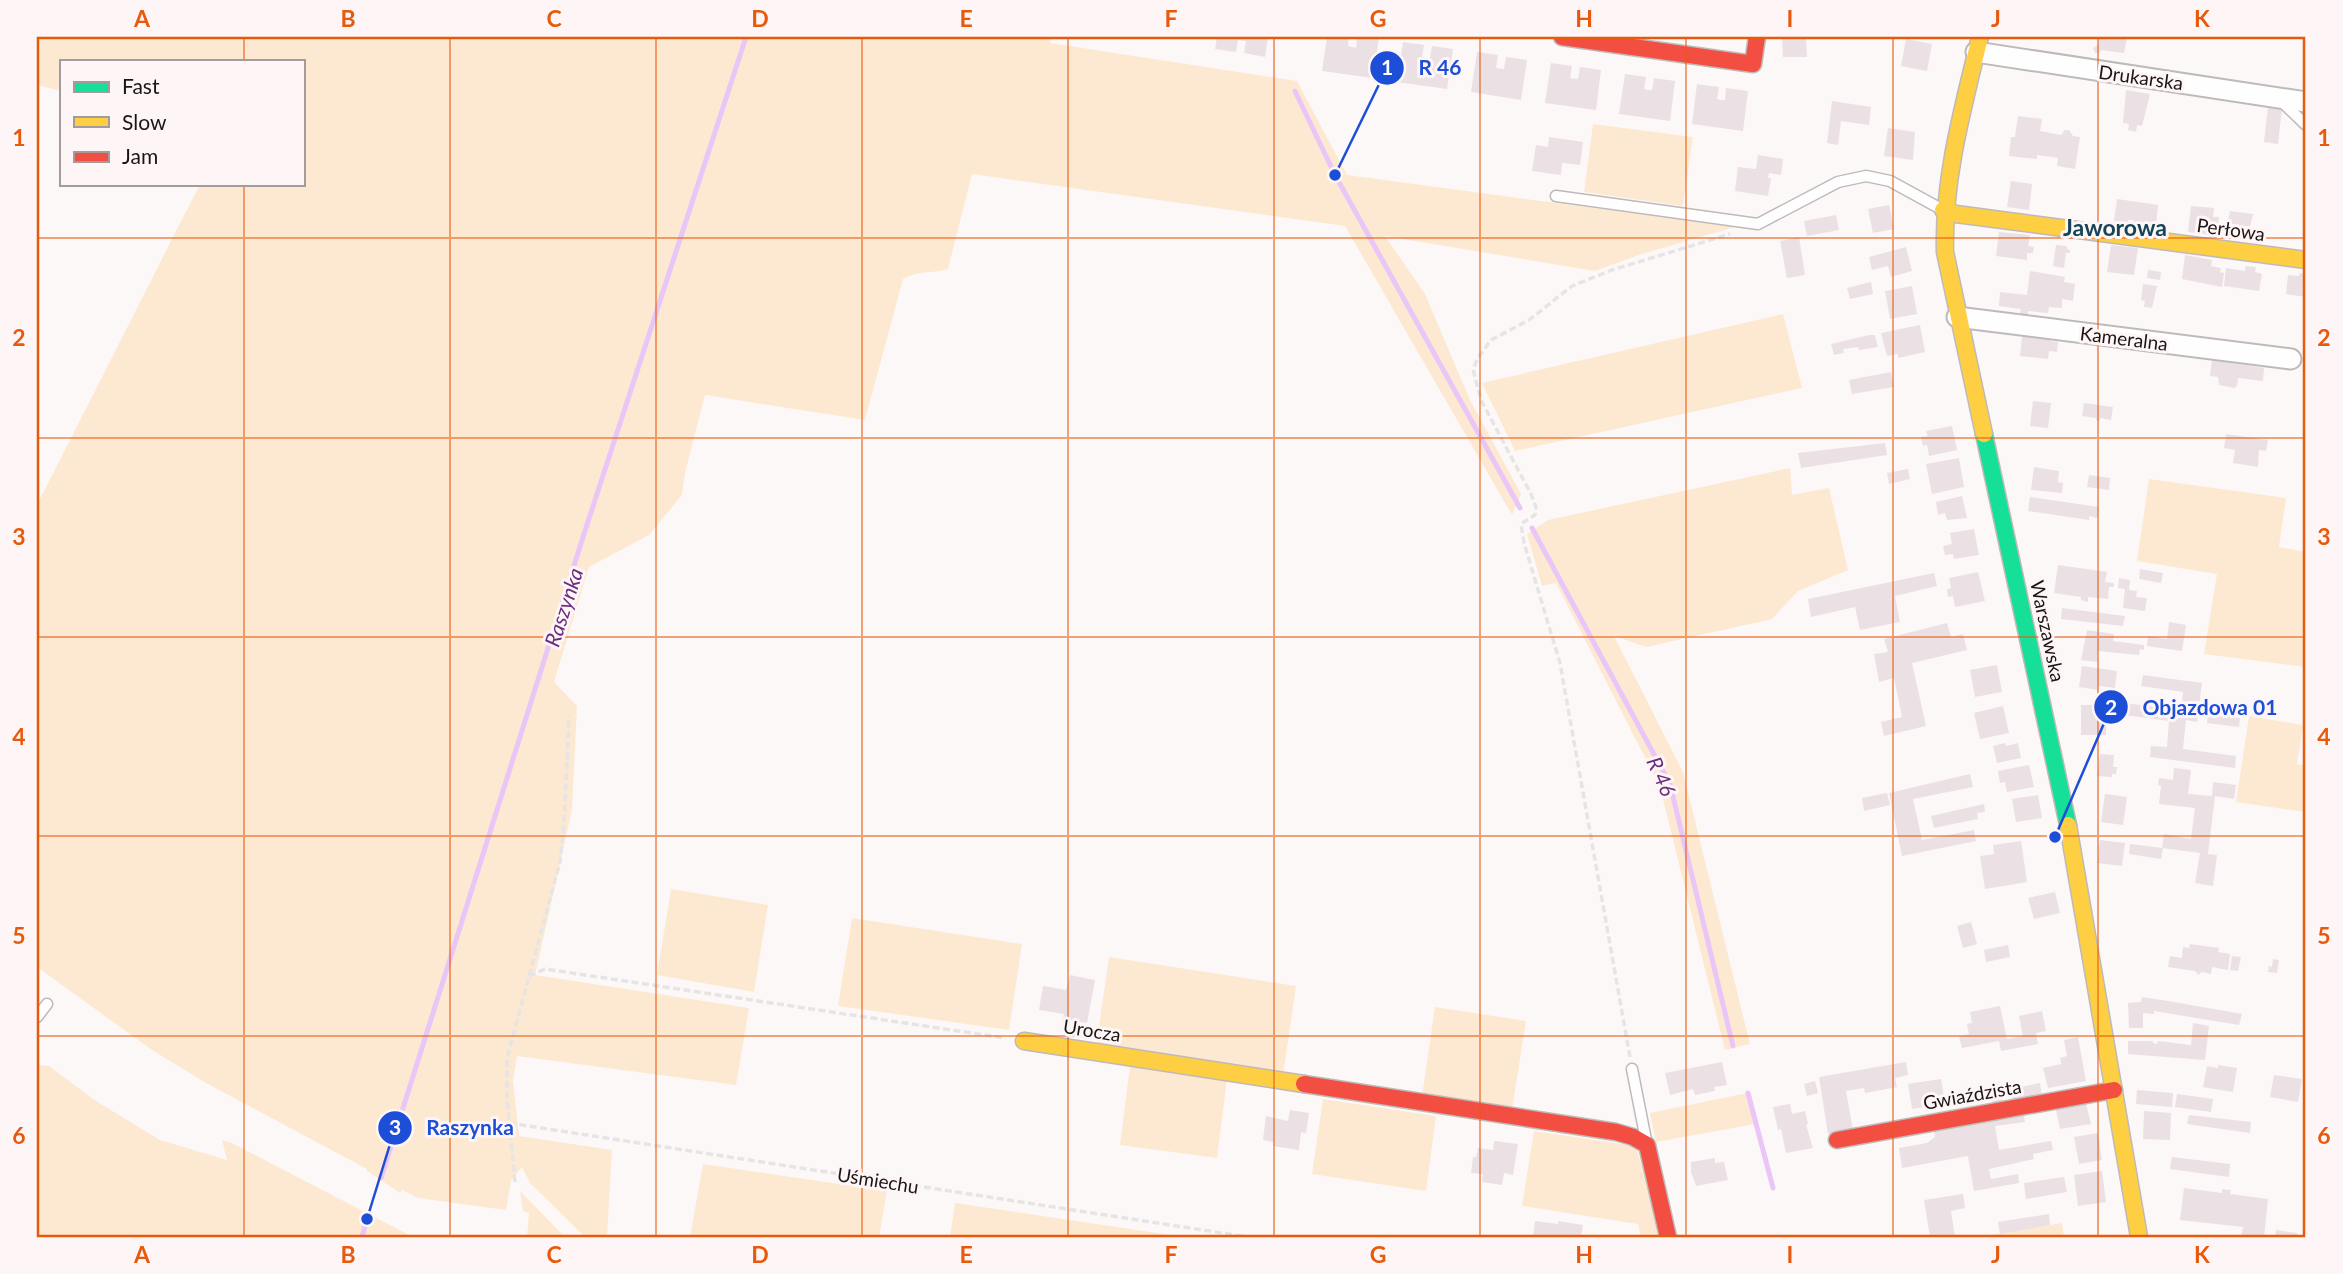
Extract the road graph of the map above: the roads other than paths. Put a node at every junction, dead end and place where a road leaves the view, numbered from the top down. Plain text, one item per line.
1 (1562, 37) edge
2 (1757, 37) edge
3 (1978, 44) edge
4 (2277, 97) junction
5 (2306, 102) edge
6 (2306, 125) edge
7 (1556, 196) dead end
8 (1943, 210) junction
9 (2306, 260) edge
10 (1957, 317) junction
11 (2291, 359) dead end
12 (47, 1004) dead end
13 (37, 1017) edge
14 (1024, 1041) road end
15 (1632, 1069) road end
16 (2114, 1090) junction
17 (1837, 1140) dead end
18 (1647, 1145) junction
19 (1668, 1237) edge
20 (2139, 1237) edge

1 - 2 street
3 - 4 street, Drukarska
3 - 8 street, Warszawska
4 - 5 street, Drukarska
4 - 6 lane
7 - 8 lane
8 - 9 street, Perłowa
8 - 10 street, Warszawska
10 - 11 street, Kameralna
10 - 16 street, Warszawska
12 - 13 lane
14 - 18 street, Urocza
15 - 18 lane
16 - 17 street, Gwiaździsta
16 - 20 street, Warszawska
18 - 19 street

